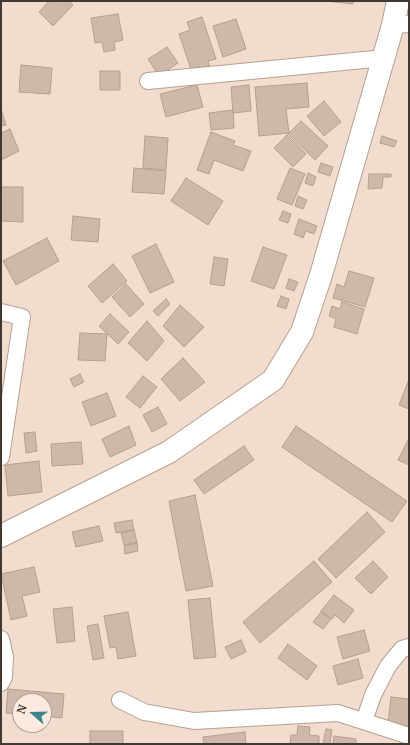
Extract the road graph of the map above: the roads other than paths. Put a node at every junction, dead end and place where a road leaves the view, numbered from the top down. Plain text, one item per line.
1 (398, 1) edge
2 (401, 25) edge
3 (384, 58) junction
4 (148, 81) dead end
5 (1, 312) edge
6 (1, 457) edge
7 (1, 536) edge
8 (1, 638) edge
9 (409, 647) edge
10 (1, 683) edge
11 (120, 700) dead end
12 (364, 721) junction
13 (409, 736) edge

1 - 2 street
2 - 3 street
3 - 4 street
3 - 7 street
5 - 6 street
8 - 10 street
9 - 12 street
11 - 12 street
12 - 13 street

